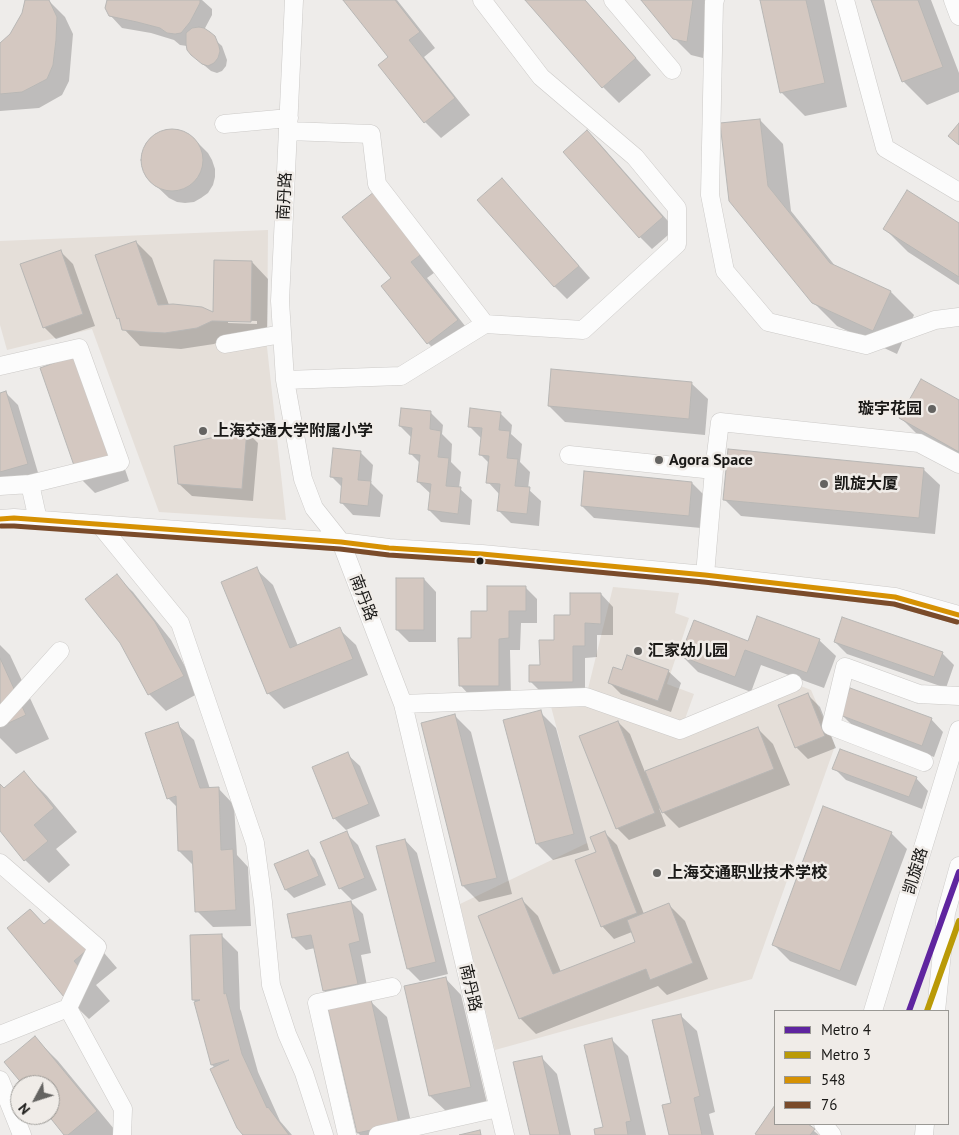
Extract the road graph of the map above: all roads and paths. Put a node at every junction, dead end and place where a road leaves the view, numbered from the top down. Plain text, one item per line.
1 (294, 0) edge
2 (482, 0) edge
3 (613, 0) edge
4 (715, 0) edge
5 (845, 0) edge
6 (953, 0) edge
7 (959, 16) edge
8 (672, 70) dead end
9 (224, 124) dead end
10 (288, 125) junction
11 (959, 192) edge
12 (959, 317) edge
13 (485, 324) junction
14 (282, 334) junction
15 (225, 344) dead end
16 (0, 366) edge
17 (285, 380) junction
18 (569, 456) dead end
19 (959, 464) edge
20 (714, 470) junction
21 (30, 484) junction
22 (0, 486) edge
23 (0, 519) edge
24 (38, 520) junction
25 (100, 525) junction
26 (341, 542) junction
27 (705, 575) junction
28 (959, 615) edge
29 (60, 651) dead end
30 (793, 683) dead end
31 (959, 696) edge
32 (403, 704) junction
33 (0, 718) edge
34 (959, 730) edge
35 (924, 762) dead end
36 (0, 863) edge
37 (959, 866) edge
38 (392, 987) dead end
39 (68, 1008) junction
40 (873, 1010) edge
41 (936, 1010) edge
42 (0, 1035) edge
43 (0, 1080) edge
44 (498, 1108) junction
45 (824, 1125) edge
46 (22, 1135) edge
47 (122, 1135) edge
48 (324, 1135) edge
49 (347, 1135) edge
50 (378, 1135) edge
51 (505, 1135) edge
52 (833, 1135) edge

1 - 10 street, 南丹路
2 - 13 street
3 - 8 street
4 - 12 street
5 - 11 street
6 - 7 street
9 - 10 street
10 - 13 street
10 - 14 street, 南丹路
13 - 17 street
14 - 15 street
14 - 17 street, 南丹路
16 - 21 street
17 - 26 street, 南丹路
18 - 20 street
19 - 20 street
20 - 27 street
21 - 22 street
21 - 24 street
23 - 24 street
24 - 25 street
25 - 26 street
25 - 48 street
26 - 27 street
26 - 32 street, 南丹路
27 - 28 street
29 - 33 street
30 - 32 street
31 - 35 street
32 - 44 street, 南丹路
34 - 40 street, 凯旋路
36 - 39 street
37 - 41 street
38 - 49 street
39 - 42 street
39 - 47 street
43 - 46 street
44 - 50 street
44 - 51 street, 南丹路
45 - 52 street

